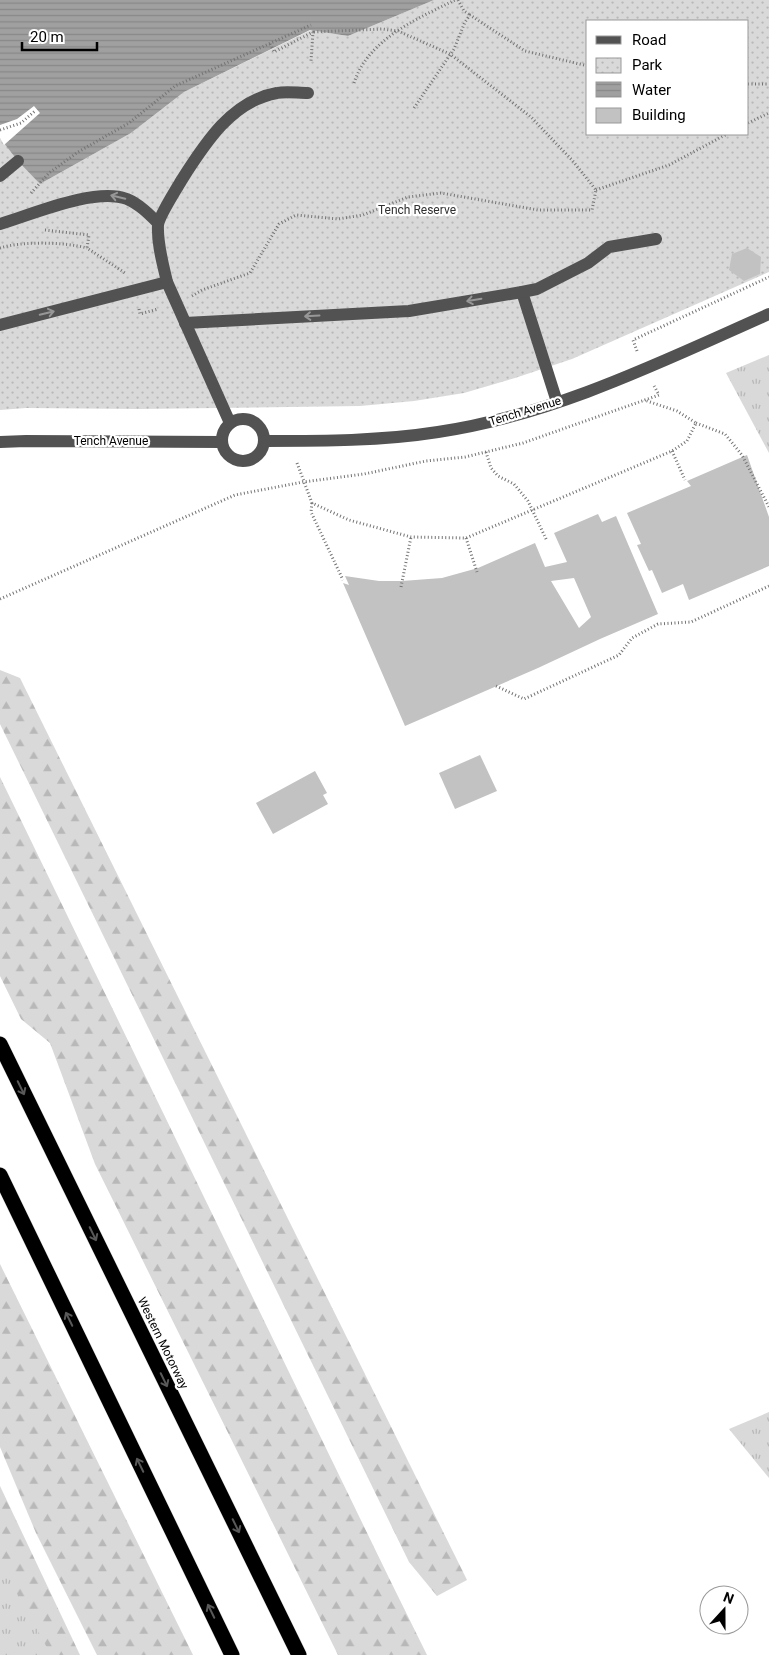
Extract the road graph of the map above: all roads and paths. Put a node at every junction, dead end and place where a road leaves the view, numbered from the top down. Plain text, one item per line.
1 (457, 0) edge
2 (470, 15) junction
3 (311, 25) dead end
4 (398, 31) junction
5 (313, 32) junction
6 (270, 44) junction
7 (450, 54) junction
8 (311, 61) dead end
9 (586, 66) edge
10 (354, 83) dead end
11 (749, 84) edge
12 (769, 84) edge
13 (308, 93) dead end
14 (414, 108) dead end
15 (35, 111) dead end
16 (769, 113) edge
17 (749, 123) edge
18 (0, 130) edge
19 (725, 135) edge
20 (18, 161) dead end
21 (49, 173) dead end
22 (0, 176) edge
23 (596, 190) junction
24 (158, 223) junction
25 (0, 224) edge
26 (43, 229) dead end
27 (656, 239) dead end
28 (0, 248) edge
29 (87, 248) junction
30 (130, 276) dead end
31 (769, 277) edge
32 (167, 282) junction
33 (522, 292) junction
34 (138, 306) dead end
35 (172, 306) junction
36 (769, 314) edge
37 (185, 323) junction
38 (0, 325) edge
39 (637, 350) dead end
40 (654, 386) dead end
41 (644, 400) junction
42 (557, 402) junction
43 (230, 423) junction
44 (696, 423) junction
45 (265, 441) junction
46 (0, 442) edge
47 (222, 442) junction
48 (672, 451) junction
49 (486, 452) junction
50 (297, 463) dead end
51 (685, 480) dead end
52 (303, 482) junction
53 (312, 503) junction
54 (769, 507) edge
55 (533, 510) junction
56 (411, 537) junction
57 (466, 538) junction
58 (547, 540) dead end
59 (477, 572) dead end
60 (343, 580) dead end
61 (769, 586) edge
62 (401, 587) dead end
63 (0, 599) edge
64 (496, 686) dead end
65 (0, 1044) edge
66 (0, 1175) edge
67 (232, 1655) edge
68 (299, 1655) edge

1 - 2 path
1 - 4 path
2 - 7 path
2 - 9 path
3 - 6 path
4 - 5 path
4 - 7 path
4 - 10 path
5 - 6 path
5 - 8 path
6 - 21 path
7 - 14 path
7 - 23 path
11 - 12 path
13 - 24 street
15 - 18 path
16 - 17 path
19 - 23 path
20 - 22 street
23 - 35 path
24 -> 25 street
24 - 32 street
26 - 29 path
27 - 33 street
28 - 29 path
29 - 30 path
31 - 39 path
32 - 35 street
38 -> 32 street
33 -> 37 street
33 - 42 street
34 - 35 path
35 - 37 street
36 - 42 street, Tench Avenue
37 - 43 street
40 - 41 path
41 - 44 path
41 - 49 path
42 - 45 street, Tench Avenue
43 - 45 street
43 - 47 street
44 - 48 path
44 - 54 path
45 - 47 street
46 - 47 street, Tench Avenue
48 - 51 path
48 - 55 path
49 - 52 path
49 - 55 path
50 - 52 path
52 - 53 path
52 - 63 path
53 - 56 path
53 - 60 path
55 - 57 path
55 - 58 path
56 - 57 path
56 - 62 path
57 - 59 path
61 - 64 path
65 -> 68 highway, Western Motorway
67 -> 66 highway

